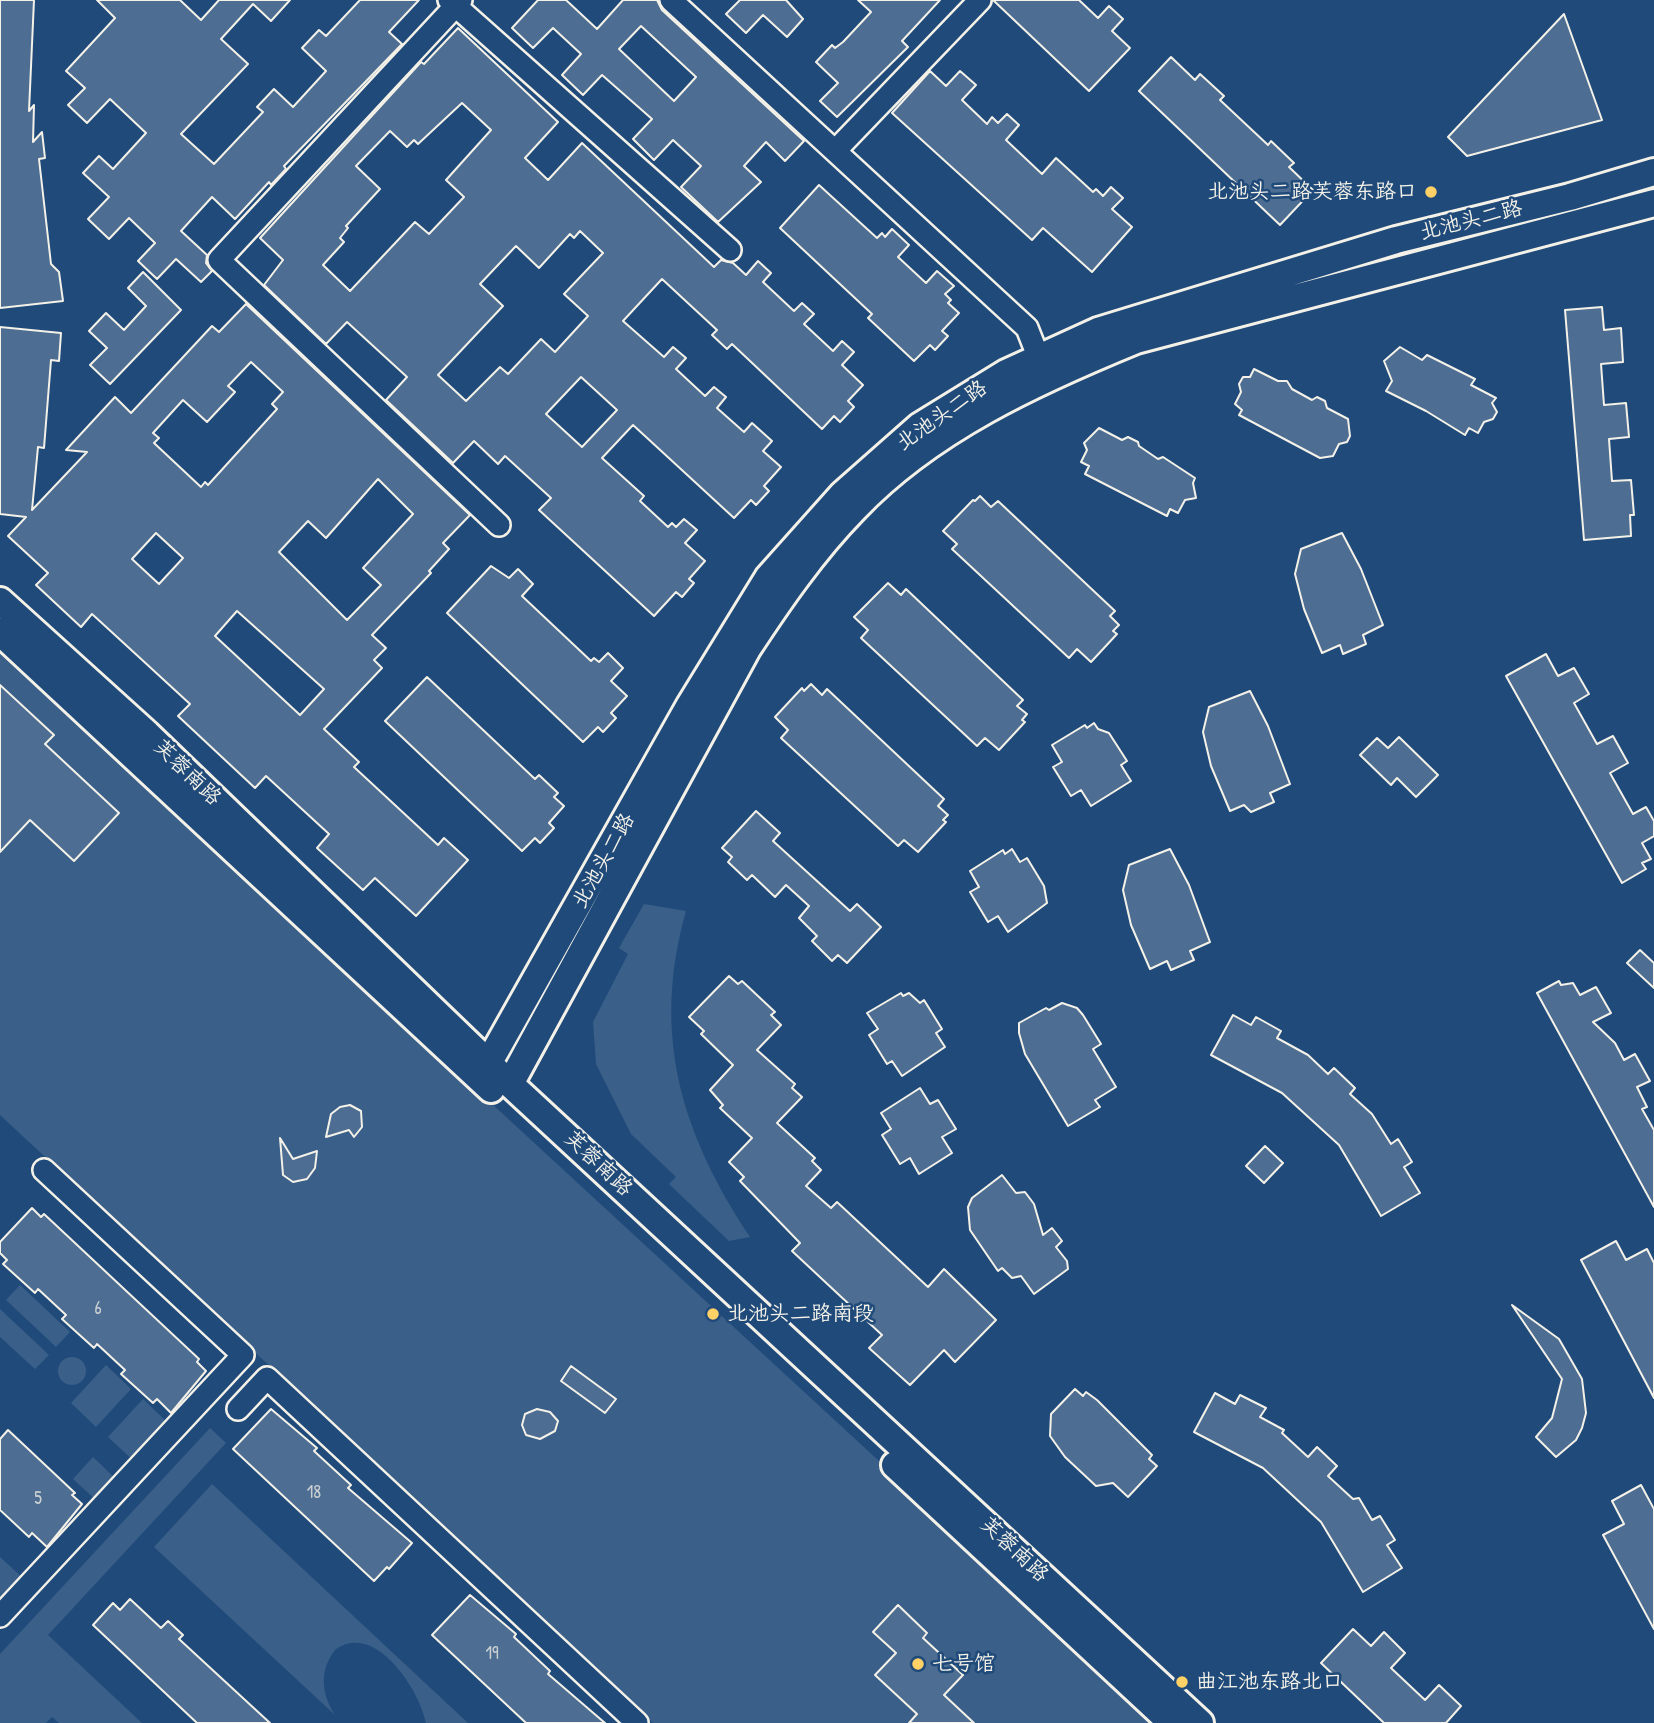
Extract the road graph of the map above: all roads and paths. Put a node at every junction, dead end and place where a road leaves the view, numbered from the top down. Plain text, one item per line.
1 (671, 0) edge
2 (980, 0) edge
3 (455, 2) edge
4 (836, 150) junction
5 (1654, 172) edge
6 (1654, 203) edge
7 (730, 250) dead end
8 (1038, 356) junction
9 (499, 525) dead end
10 (0, 601) edge
11 (0, 632) edge
12 (489, 1062) junction
13 (510, 1084) junction
14 (44, 1170) dead end
15 (238, 1409) dead end
16 (0, 1616) edge
17 (637, 1723) edge
18 (1172, 1723) edge
19 (1200, 1723) edge

1 - 4 street
2 - 4 street
3 - 7 street
3 - 9 street
4 - 8 street
5 - 8 main road, 北池头二路
6 - 13 main road, 北池头二路
8 - 12 main road, 北池头二路
10 - 12 main road, 芙蓉南路
11 - 18 main road, 芙蓉南路
12 - 13 main road, 芙蓉南路
13 - 19 main road, 芙蓉南路
14 - 16 street
15 - 17 street

